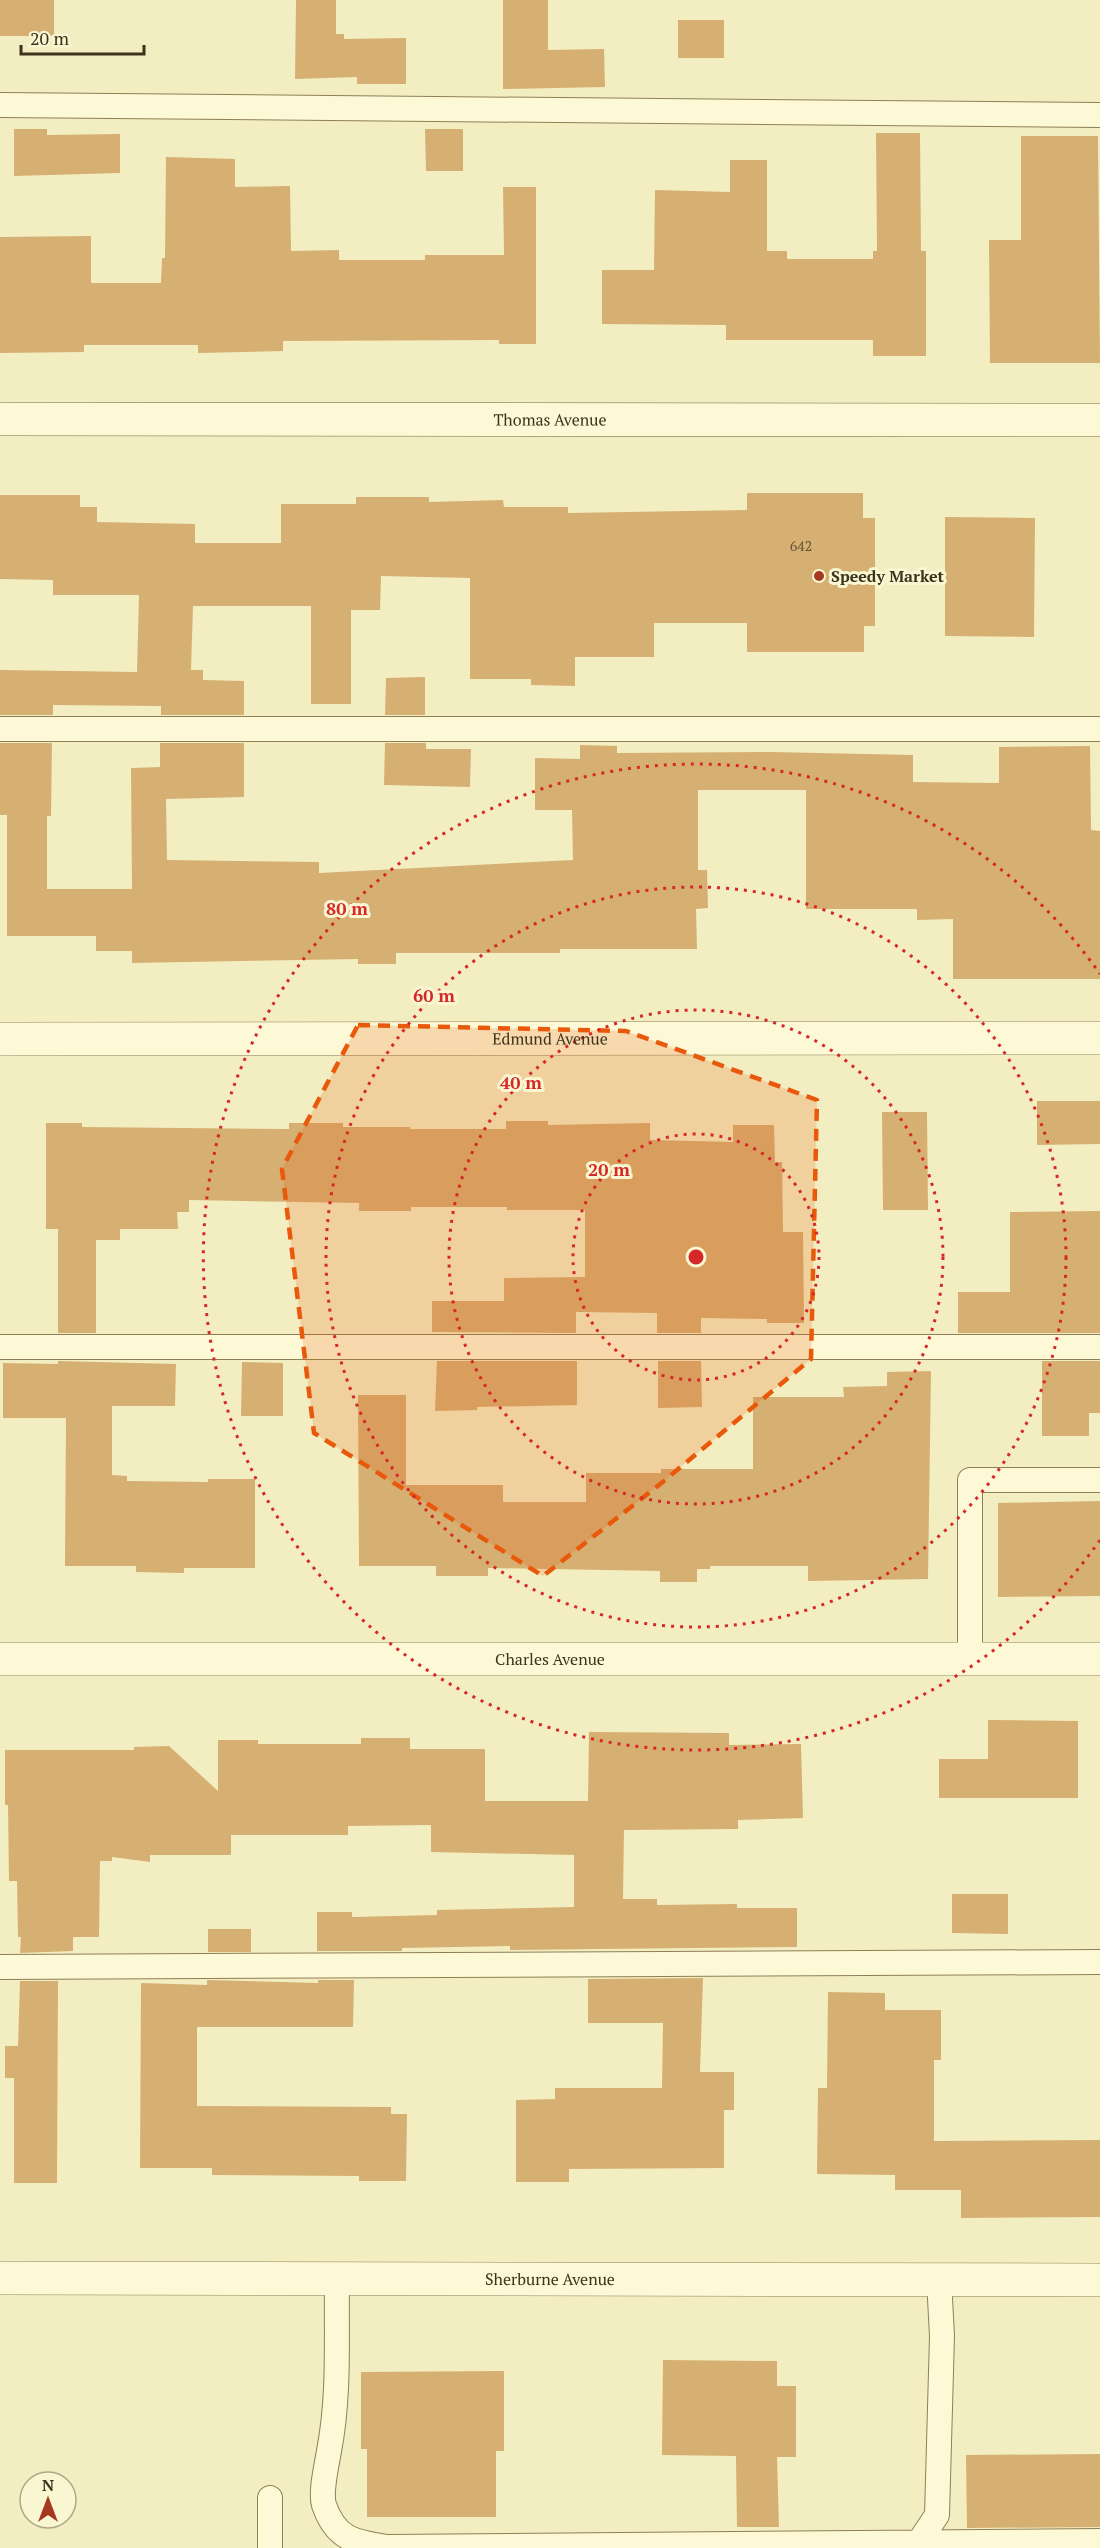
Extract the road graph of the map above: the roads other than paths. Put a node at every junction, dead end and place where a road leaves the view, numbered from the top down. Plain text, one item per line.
1 (0, 105) edge
2 (1100, 115) edge
3 (0, 419) edge
4 (1100, 420) edge
5 (0, 729) edge
6 (1100, 729) edge
7 (1100, 1038) edge
8 (0, 1039) edge
9 (0, 1347) edge
10 (1100, 1347) edge
11 (1100, 1480) edge
12 (970, 1658) junction
13 (0, 1659) edge
14 (1100, 1659) edge
15 (1100, 1962) edge
16 (0, 1967) edge
17 (337, 2277) junction
18 (0, 2278) edge
19 (939, 2279) junction
20 (1100, 2280) edge
21 (270, 2498) dead end
22 (1100, 2541) edge
23 (919, 2545) edge
24 (270, 2548) edge

1 - 2 lane
3 - 4 street, Thomas Avenue
5 - 6 lane
7 - 8 street, Edmund Avenue
9 - 10 lane
11 - 12 lane
12 - 13 street, Charles Avenue
12 - 14 street, Charles Avenue
15 - 16 lane
17 - 18 street, Sherburne Avenue
17 - 19 street, Sherburne Avenue
17 - 23 lane
19 - 20 street, Sherburne Avenue
19 - 23 lane
21 - 24 lane
22 - 23 lane

